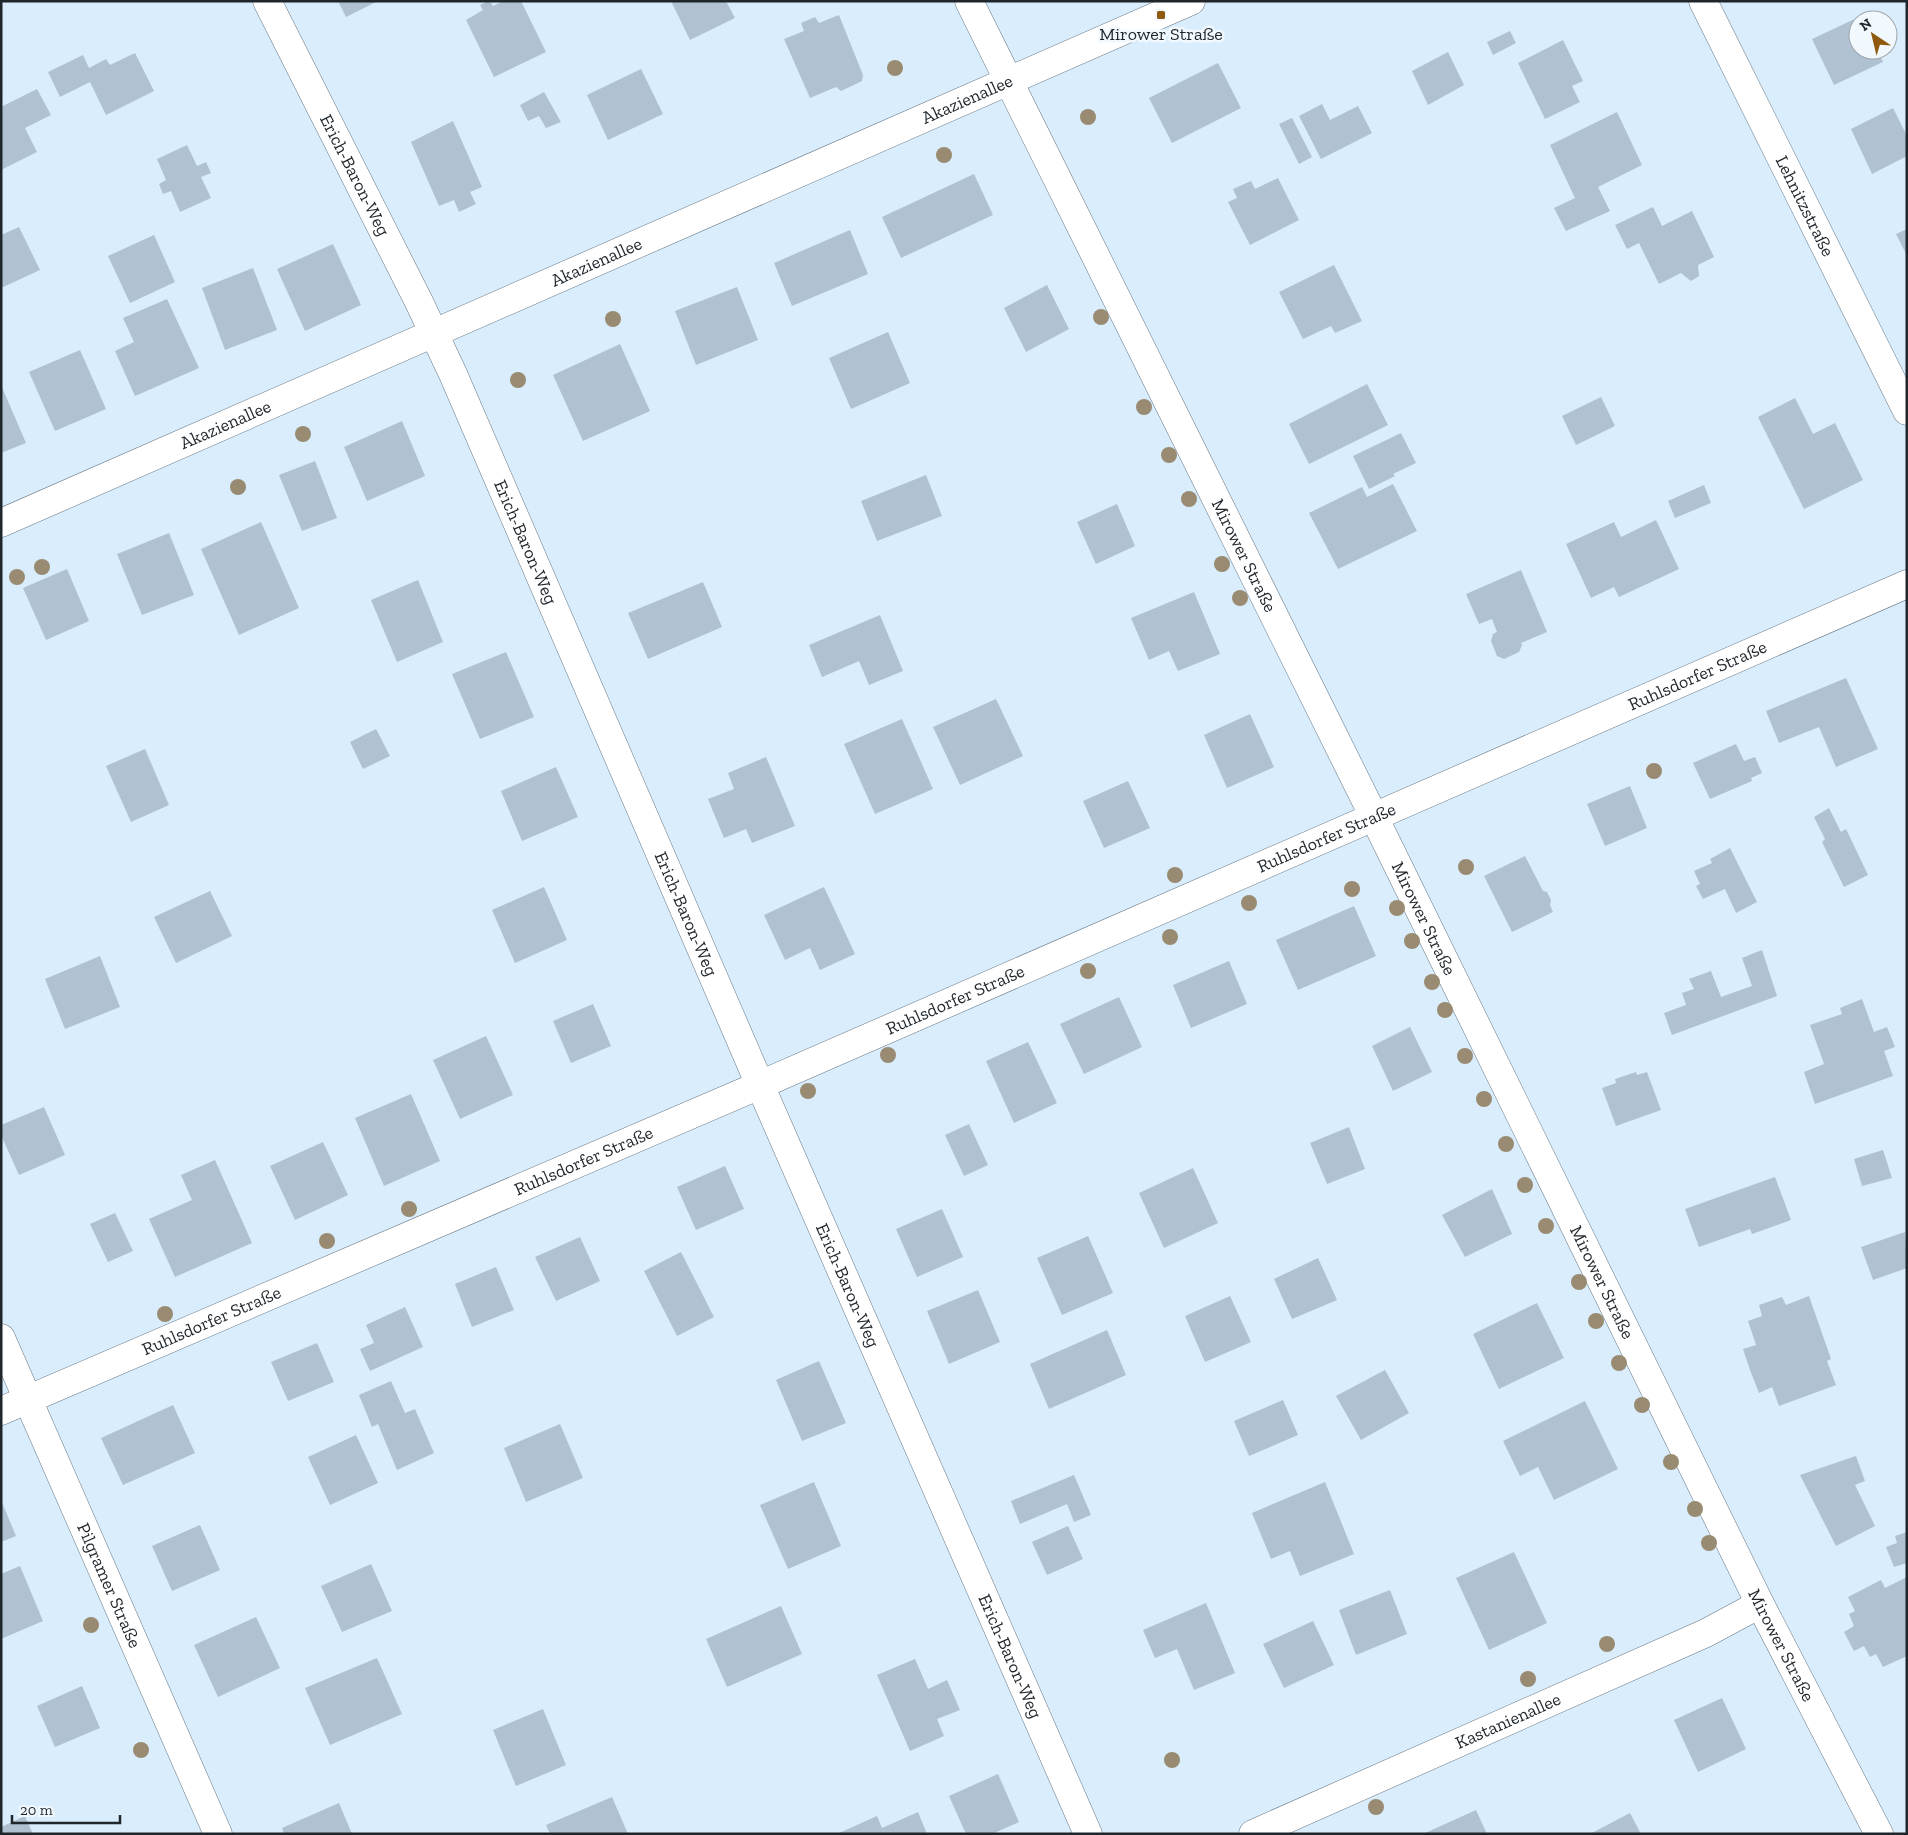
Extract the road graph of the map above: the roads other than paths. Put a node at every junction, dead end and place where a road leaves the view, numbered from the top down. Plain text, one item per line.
1 (267, 1) edge
2 (969, 1) edge
3 (1191, 1) edge
4 (1703, 1) edge
5 (1009, 82) junction
6 (435, 333) junction
7 (1907, 411) edge
8 (1, 523) edge
9 (1907, 584) edge
10 (1374, 817) junction
11 (760, 1085) junction
12 (1, 1338) edge
13 (29, 1399) junction
14 (1, 1411) edge
15 (1760, 1604) junction
16 (218, 1834) edge
17 (1088, 1834) edge
18 (1253, 1834) edge
19 (1879, 1834) edge

1 - 6 street, Erich-Baron-Weg
2 - 5 street, Mirower Straße
3 - 5 street, Akazienallee
4 - 7 street, Lehnitzstraße
5 - 6 street, Akazienallee
5 - 10 street, Mirower Straße
6 - 8 street, Akazienallee
6 - 11 street, Erich-Baron-Weg
9 - 10 street, Ruhlsdorfer Straße
10 - 11 street, Ruhlsdorfer Straße
10 - 15 street, Mirower Straße
11 - 13 street, Ruhlsdorfer Straße
11 - 17 street, Erich-Baron-Weg
12 - 13 street, Pilgramer Straße
13 - 14 street, Ruhlsdorfer Straße
13 - 16 street, Pilgramer Straße
15 - 18 street, Kastanienallee
15 - 19 street, Mirower Straße

